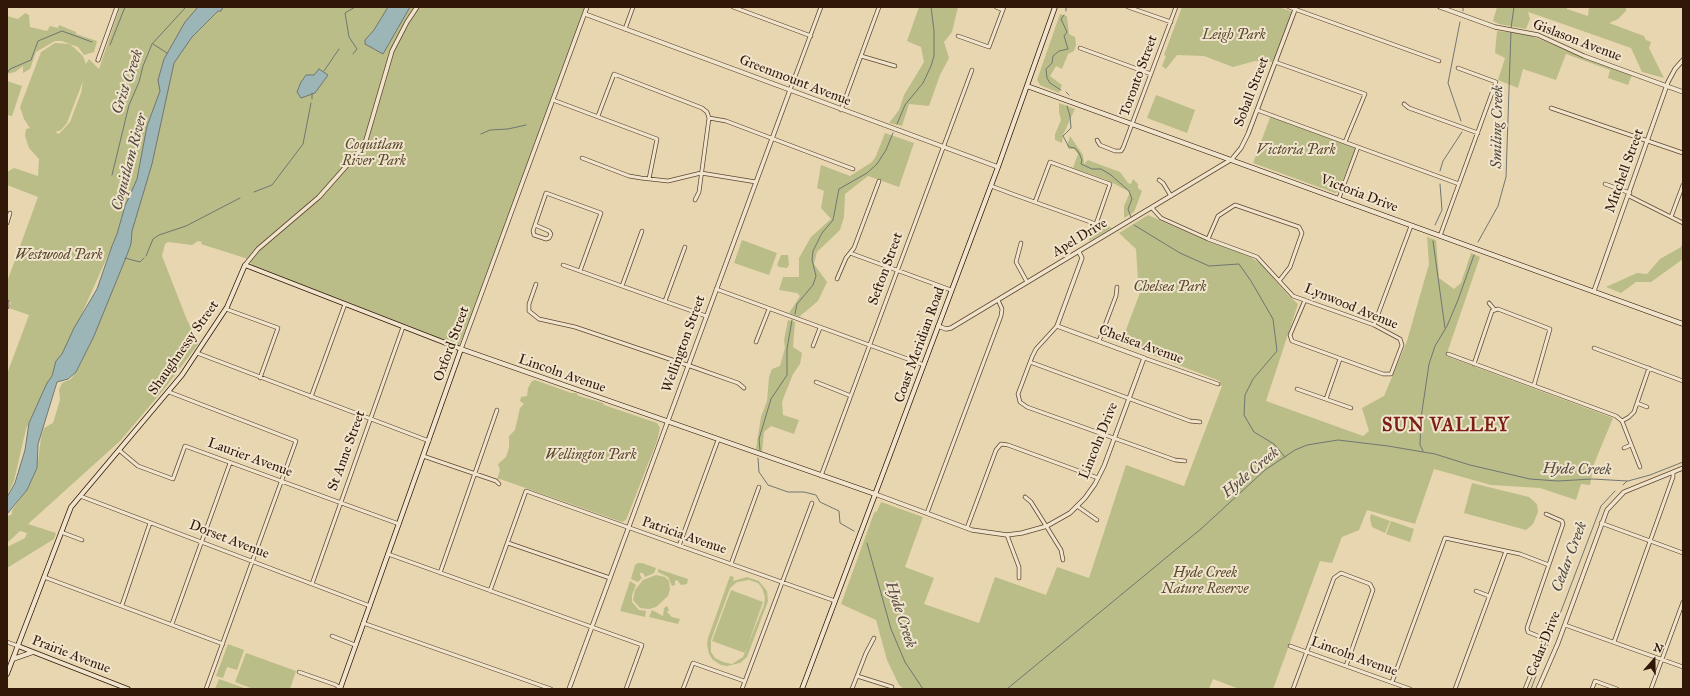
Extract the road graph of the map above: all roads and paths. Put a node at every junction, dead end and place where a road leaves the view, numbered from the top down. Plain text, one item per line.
1 (117, 7) edge
2 (417, 7) edge
3 (587, 7) edge
4 (633, 7) edge
5 (734, 7) edge
6 (821, 7) edge
7 (879, 7) edge
8 (996, 7) edge
9 (1055, 7) edge
10 (1128, 7) edge
11 (1176, 7) edge
12 (1289, 7) edge
13 (1440, 7) edge
14 (1003, 8) edge
15 (1296, 8) edge
16 (585, 14) junction
17 (1171, 22) junction
18 (625, 29) junction
19 (810, 36) junction
20 (958, 36) dead end
21 (1080, 48) dead end
22 (861, 56) junction
23 (98, 60) dead end
24 (1683, 60) edge
25 (1276, 62) junction
26 (1439, 62) dead end
27 (895, 66) dead end
28 (1458, 68) dead end
29 (972, 70) dead end
30 (1152, 74) junction
31 (1027, 86) junction
32 (1667, 86) junction
33 (790, 90) junction
34 (1683, 92) edge
35 (553, 100) junction
36 (1404, 104) dead end
37 (1551, 108) dead end
38 (842, 110) junction
39 (1257, 110) junction
40 (598, 116) junction
41 (709, 118) junction
42 (1133, 124) junction
43 (1478, 133) junction
44 (772, 139) junction
45 (1097, 140) dead end
46 (1345, 142) junction
47 (1647, 142) junction
48 (944, 147) junction
49 (1358, 147) junction
50 (1683, 153) edge
51 (582, 158) dead end
52 (1232, 159) junction
53 (998, 167) junction
54 (853, 169) dead end
55 (701, 173) junction
56 (649, 179) junction
57 (1159, 180) dead end
58 (879, 181) dead end
59 (756, 182) junction
60 (1459, 184) junction
61 (1605, 184) dead end
62 (1683, 185) edge
63 (991, 186) junction
64 (1629, 194) junction
65 (1171, 196) junction
66 (1339, 198) junction
67 (695, 200) dead end
68 (1035, 202) junction
69 (1152, 208) junction
70 (10, 213) dead end
71 (1671, 217) junction
72 (1683, 222) edge
73 (7, 223) edge
74 (535, 225) junction
75 (1411, 226) junction
76 (642, 231) dead end
77 (1440, 236) junction
78 (1208, 239) junction
79 (1021, 243) dead end
80 (685, 247) dead end
81 (1079, 252) junction
82 (850, 253) junction
83 (245, 265) junction
84 (563, 265) dead end
85 (897, 270) junction
86 (580, 271) junction
87 (837, 279) dead end
88 (1279, 281) junction
89 (1027, 282) junction
90 (536, 284) dead end
91 (622, 286) junction
92 (1117, 287) dead end
93 (716, 288) junction
94 (952, 290) junction
95 (1594, 292) junction
96 (998, 300) junction
97 (1305, 300) junction
98 (665, 301) junction
99 (7, 302) edge
100 (1489, 303) dead end
101 (345, 304) junction
102 (7, 307) edge
103 (226, 309) junction
104 (769, 309) junction
105 (1494, 309) junction
106 (706, 316) junction
107 (1683, 324) edge
108 (1374, 325) junction
109 (938, 326) junction
110 (1057, 326) junction
111 (403, 327) junction
112 (820, 328) junction
113 (1099, 341) junction
114 (756, 342) dead end
115 (870, 345) junction
116 (813, 346) dead end
117 (1594, 348) dead end
118 (461, 350) junction
119 (197, 353) junction
120 (1448, 354) dead end
121 (1144, 358) junction
122 (1340, 359) junction
123 (1030, 362) junction
124 (1474, 364) junction
125 (688, 365) junction
126 (924, 365) junction
127 (1649, 368) junction
128 (260, 378) junction
129 (1683, 381) edge
130 (816, 382) dead end
131 (1218, 384) dead end
132 (1534, 385) junction
133 (744, 388) dead end
134 (1298, 389) dead end
135 (169, 392) junction
136 (851, 396) junction
137 (311, 397) junction
138 (1129, 399) junction
139 (1326, 399) junction
140 (1637, 403) junction
141 (1647, 407) dead end
142 (1351, 408) dead end
143 (497, 410) dead end
144 (370, 419) junction
145 (1622, 421) junction
146 (667, 422) junction
147 (1200, 422) dead end
148 (1114, 439) junction
149 (718, 440) junction
150 (429, 441) junction
151 (1631, 445) junction
152 (1624, 448) dead end
153 (120, 450) junction
154 (423, 456) junction
155 (1185, 461) dead end
156 (230, 462) junction
157 (1640, 467) dead end
158 (1683, 468) edge
159 (1672, 472) junction
160 (474, 474) junction
161 (821, 476) junction
162 (1098, 478) junction
163 (281, 482) junction
164 (499, 484) dead end
165 (759, 487) dead end
166 (875, 494) junction
167 (80, 496) junction
168 (1025, 497) dead end
169 (340, 503) junction
170 (812, 503) dead end
171 (1077, 506) junction
172 (927, 514) junction
173 (1546, 514) dead end
174 (1097, 520) dead end
175 (150, 523) junction
176 (1600, 523) junction
177 (399, 524) junction
178 (1047, 526) junction
179 (628, 528) junction
180 (967, 528) junction
181 (61, 532) junction
182 (1007, 535) junction
183 (82, 540) dead end
184 (1650, 541) junction
185 (202, 542) junction
186 (508, 542) junction
187 (680, 546) junction
188 (1506, 551) junction
189 (1683, 553) edge
190 (388, 554) junction
191 (1063, 560) dead end
192 (253, 561) junction
193 (731, 564) junction
194 (1549, 565) junction
195 (440, 572) junction
196 (44, 577) junction
197 (610, 578) junction
198 (1019, 578) dead end
199 (782, 582) junction
200 (312, 584) junction
201 (490, 591) junction
202 (1476, 591) dead end
203 (1489, 596) junction
204 (835, 601) junction
205 (1683, 602) edge
206 (122, 606) junction
207 (370, 606) junction
208 (363, 623) junction
209 (172, 624) junction
210 (1565, 624) junction
211 (592, 627) junction
212 (332, 636) dead end
213 (874, 638) dead end
214 (7, 642) edge
215 (1614, 642) junction
216 (223, 644) junction
217 (355, 645) junction
218 (18, 646) junction
219 (1290, 646) dead end
220 (33, 652) junction
221 (1306, 652) junction
222 (13, 659) junction
223 (1662, 659) junction
224 (1346, 666) junction
225 (1683, 667) edge
226 (298, 672) dead end
227 (7, 674) edge
228 (857, 676) junction
229 (744, 681) junction
230 (1392, 682) junction
231 (892, 686) dead end
232 (128, 689) edge
233 (206, 689) edge
234 (340, 689) edge
235 (551, 689) edge
236 (569, 689) edge
237 (626, 689) edge
238 (683, 689) edge
239 (742, 689) edge
240 (802, 689) edge
241 (852, 689) edge
242 (1293, 689) edge
243 (1410, 689) edge
244 (1455, 689) edge
245 (1525, 689) edge
246 (1538, 689) edge
247 (1592, 689) edge
248 (1617, 689) edge
249 (1651, 689) edge

1 - 23 street
2 - 83 street, Shaughnessy Street
3 - 16 street, Oxford Street
4 - 18 street
5 - 19 street
6 - 19 street, Wellington Street
7 - 22 street
8 - 14 street
9 - 31 main road, Coast Meridian Road
10 - 17 street
11 - 17 street, Toronto Street
12 - 15 street
13 - 32 street, Gislason Avenue
14 - 20 street
15 - 25 street, Soball Street
15 - 26 street
16 - 18 street, Greenmount Avenue
16 - 35 street, Oxford Street
17 - 30 street, Toronto Street
18 - 33 street, Greenmount Avenue
19 - 33 street, Wellington Street
21 - 30 street
22 - 27 street
22 - 38 street
24 - 32 street, Mitchell Street
25 - 39 street, Soball Street
25 - 46 street
28 - 43 street
29 - 48 street, Sefton Street
30 - 42 street, Toronto Street
31 - 42 main road, Victoria Drive
31 - 53 main road, Coast Meridian Road
32 - 34 street, Gislason Avenue
32 - 47 street, Mitchell Street
33 - 38 street, Greenmount Avenue
33 - 44 street, Wellington Street
35 - 40 street
35 - 118 street, Oxford Street
36 - 43 street
37 - 47 street
38 - 48 street, Greenmount Avenue
39 - 46 street
39 - 52 street, Soball Street
40 - 41 street
40 - 56 street
41 - 44 street
41 - 55 street
42 - 45 street, Toronto Street
42 - 52 main road, Victoria Drive
43 - 60 street
44 - 54 street
44 - 59 street, Wellington Street
46 - 49 street
47 - 50 street
47 - 64 street, Mitchell Street
48 - 53 street, Greenmount Avenue
48 - 85 street, Sefton Street
49 - 60 street
49 - 66 street
51 - 56 street
52 - 65 street, Apel Drive
52 - 66 main road, Victoria Drive
53 - 63 main road, Coast Meridian Road
55 - 56 street
55 - 59 street
55 - 67 street
57 - 65 street
58 - 82 street
59 - 93 street, Wellington Street
60 - 77 street
61 - 64 street
62 - 71 street
63 - 68 street
63 - 94 main road, Coast Meridian Road
64 - 71 street
64 - 95 street, Mitchell Street
65 - 69 street, Apel Drive
66 - 75 main road, Victoria Drive
68 - 68 street
69 - 78 street, Lynwood Avenue
69 - 81 street, Apel Drive
70 - 73 street
71 - 72 street
74 - 74 street
74 - 86 street
75 - 77 main road, Victoria Drive
75 - 108 street
76 - 91 street
77 - 95 main road, Victoria Drive
78 - 88 street, Lynwood Avenue
78 - 88 street
79 - 89 street
80 - 98 street
81 - 89 street, Apel Drive
81 - 110 street
82 - 85 street
82 - 87 street
83 - 101 main road, Lincoln Avenue
83 - 103 main road, Shaughnessy Street
84 - 86 street
85 - 94 street
85 - 115 street, Sefton Street
86 - 91 street
88 - 97 street, Lynwood Avenue
89 - 96 street, Apel Drive
90 - 125 street
91 - 98 street
92 - 113 street
93 - 104 street
93 - 106 street, Wellington Street
94 - 109 main road, Coast Meridian Road
95 - 107 main road, Victoria Drive
96 - 109 street, Apel Drive
96 - 172 street
97 - 108 street, Lynwood Avenue
97 - 122 street
98 - 106 street
99 - 102 street
100 - 105 street
101 - 111 main road, Lincoln Avenue
101 - 137 street
103 - 119 main road, Shaughnessy Street
103 - 128 street
104 - 112 street
104 - 114 street
105 - 124 street
105 - 132 street
106 - 125 street, Wellington Street
108 - 122 street, Lynwood Avenue
109 - 126 main road, Coast Meridian Road
110 - 113 street, Chelsea Avenue
110 - 123 street
111 - 118 main road, Lincoln Avenue
111 - 144 street, St Anne Street
112 - 115 street
112 - 116 street
113 - 121 street, Chelsea Avenue
115 - 126 street
115 - 136 street, Sefton Street
117 - 127 street
118 - 146 main road, Lincoln Avenue
118 - 150 main road, Oxford Street
119 - 128 street
119 - 135 main road, Shaughnessy Street
120 - 124 street
121 - 131 street, Chelsea Avenue
121 - 138 street, Lincoln Drive
122 - 139 street
123 - 138 street
123 - 148 street
124 - 132 street
125 - 133 street
125 - 146 street, Wellington Street
126 - 166 main road, Coast Meridian Road
127 - 129 street
127 - 140 street
128 - 137 street
130 - 136 street
132 - 145 street
134 - 139 street
135 - 153 main road, Shaughnessy Street
135 - 163 street
136 - 161 street, Sefton Street
137 - 144 street
138 - 147 street
138 - 148 street, Lincoln Drive
139 - 142 street
140 - 141 street
140 - 145 street
143 - 160 street
144 - 150 street
144 - 169 street, St Anne Street
145 - 151 street
146 - 149 main road, Lincoln Avenue
146 - 179 street, Wellington Street
148 - 155 street
148 - 162 street, Lincoln Drive
149 - 161 main road, Lincoln Avenue
149 - 187 street
150 - 154 main road, Oxford Street
151 - 152 street
151 - 157 street
153 - 156 street, Laurier Avenue
153 - 167 main road, Shaughnessy Street
154 - 160 street
154 - 177 main road, Oxford Street
156 - 163 street, Laurier Avenue
156 - 185 street
158 - 159 street, Cedar Drive
159 - 176 street, Cedar Drive
159 - 184 street
160 - 164 street
160 - 195 street
161 - 166 main road, Lincoln Avenue
162 - 171 street, Lincoln Drive
162 - 180 street
163 - 169 street, Laurier Avenue
163 - 192 street
165 - 193 street
166 - 172 street, Lincoln Drive
166 - 204 main road, Coast Meridian Road
167 - 175 street, Dorset Avenue
167 - 181 main road, Shaughnessy Street
168 - 178 street
169 - 177 street, Laurier Avenue
169 - 200 street, St Anne Street
170 - 199 street
171 - 174 street
171 - 178 street, Lincoln Drive
172 - 180 street, Lincoln Drive
173 - 194 street
175 - 185 street, Dorset Avenue
175 - 206 street
176 - 184 street
176 - 210 street, Cedar Drive
177 - 190 main road, Oxford Street
178 - 182 street, Lincoln Drive
178 - 191 street
179 - 186 street, Patricia Avenue
179 - 187 street, Patricia Avenue
179 - 197 street, Wellington Street
180 - 182 street, Lincoln Drive
181 - 183 street
181 - 196 main road, Shaughnessy Street
182 - 198 street
184 - 189 street
184 - 215 street
185 - 192 street, Dorset Avenue
185 - 209 street
186 - 197 street
186 - 201 street
187 - 193 street, Patricia Avenue
188 - 194 street
188 - 203 street
188 - 230 street
190 - 195 street
190 - 207 main road, Oxford Street
192 - 200 street, Dorset Avenue
192 - 216 street
193 - 199 street, Patricia Avenue
194 - 245 street, Cedar Drive
195 - 201 street
196 - 206 street
196 - 218 main road, Shaughnessy Street
197 - 211 street, Wellington Street
199 - 204 street, Patricia Avenue
199 - 229 street
200 - 207 street, Dorset Avenue
201 - 211 street
202 - 203 street
203 - 244 street
204 - 240 main road, Coast Meridian Road
205 - 223 street
206 - 209 street
207 - 208 main road, Oxford Street
208 - 217 main road, Oxford Street
208 - 235 street
209 - 216 street
210 - 215 street
210 - 246 street, Cedar Drive
211 - 236 street, Wellington Street
211 - 237 street
212 - 217 street
213 - 228 street
214 - 218 street, Prairie Avenue
215 - 223 street
216 - 233 street
217 - 234 main road, Oxford Street
218 - 220 main road, Prairie Avenue
218 - 222 main road, Shaughnessy Street
219 - 221 street, Lincoln Avenue
220 - 222 main road
220 - 232 main road, Prairie Avenue
221 - 224 street, Lincoln Avenue
221 - 224 street
221 - 242 street
222 - 227 main road, Shaughnessy Street
223 - 225 street
223 - 249 street
224 - 230 street, Lincoln Avenue
226 - 234 street
228 - 231 street
228 - 241 street
229 - 238 street
229 - 239 street
230 - 243 street, Lincoln Avenue
247 - 248 street

